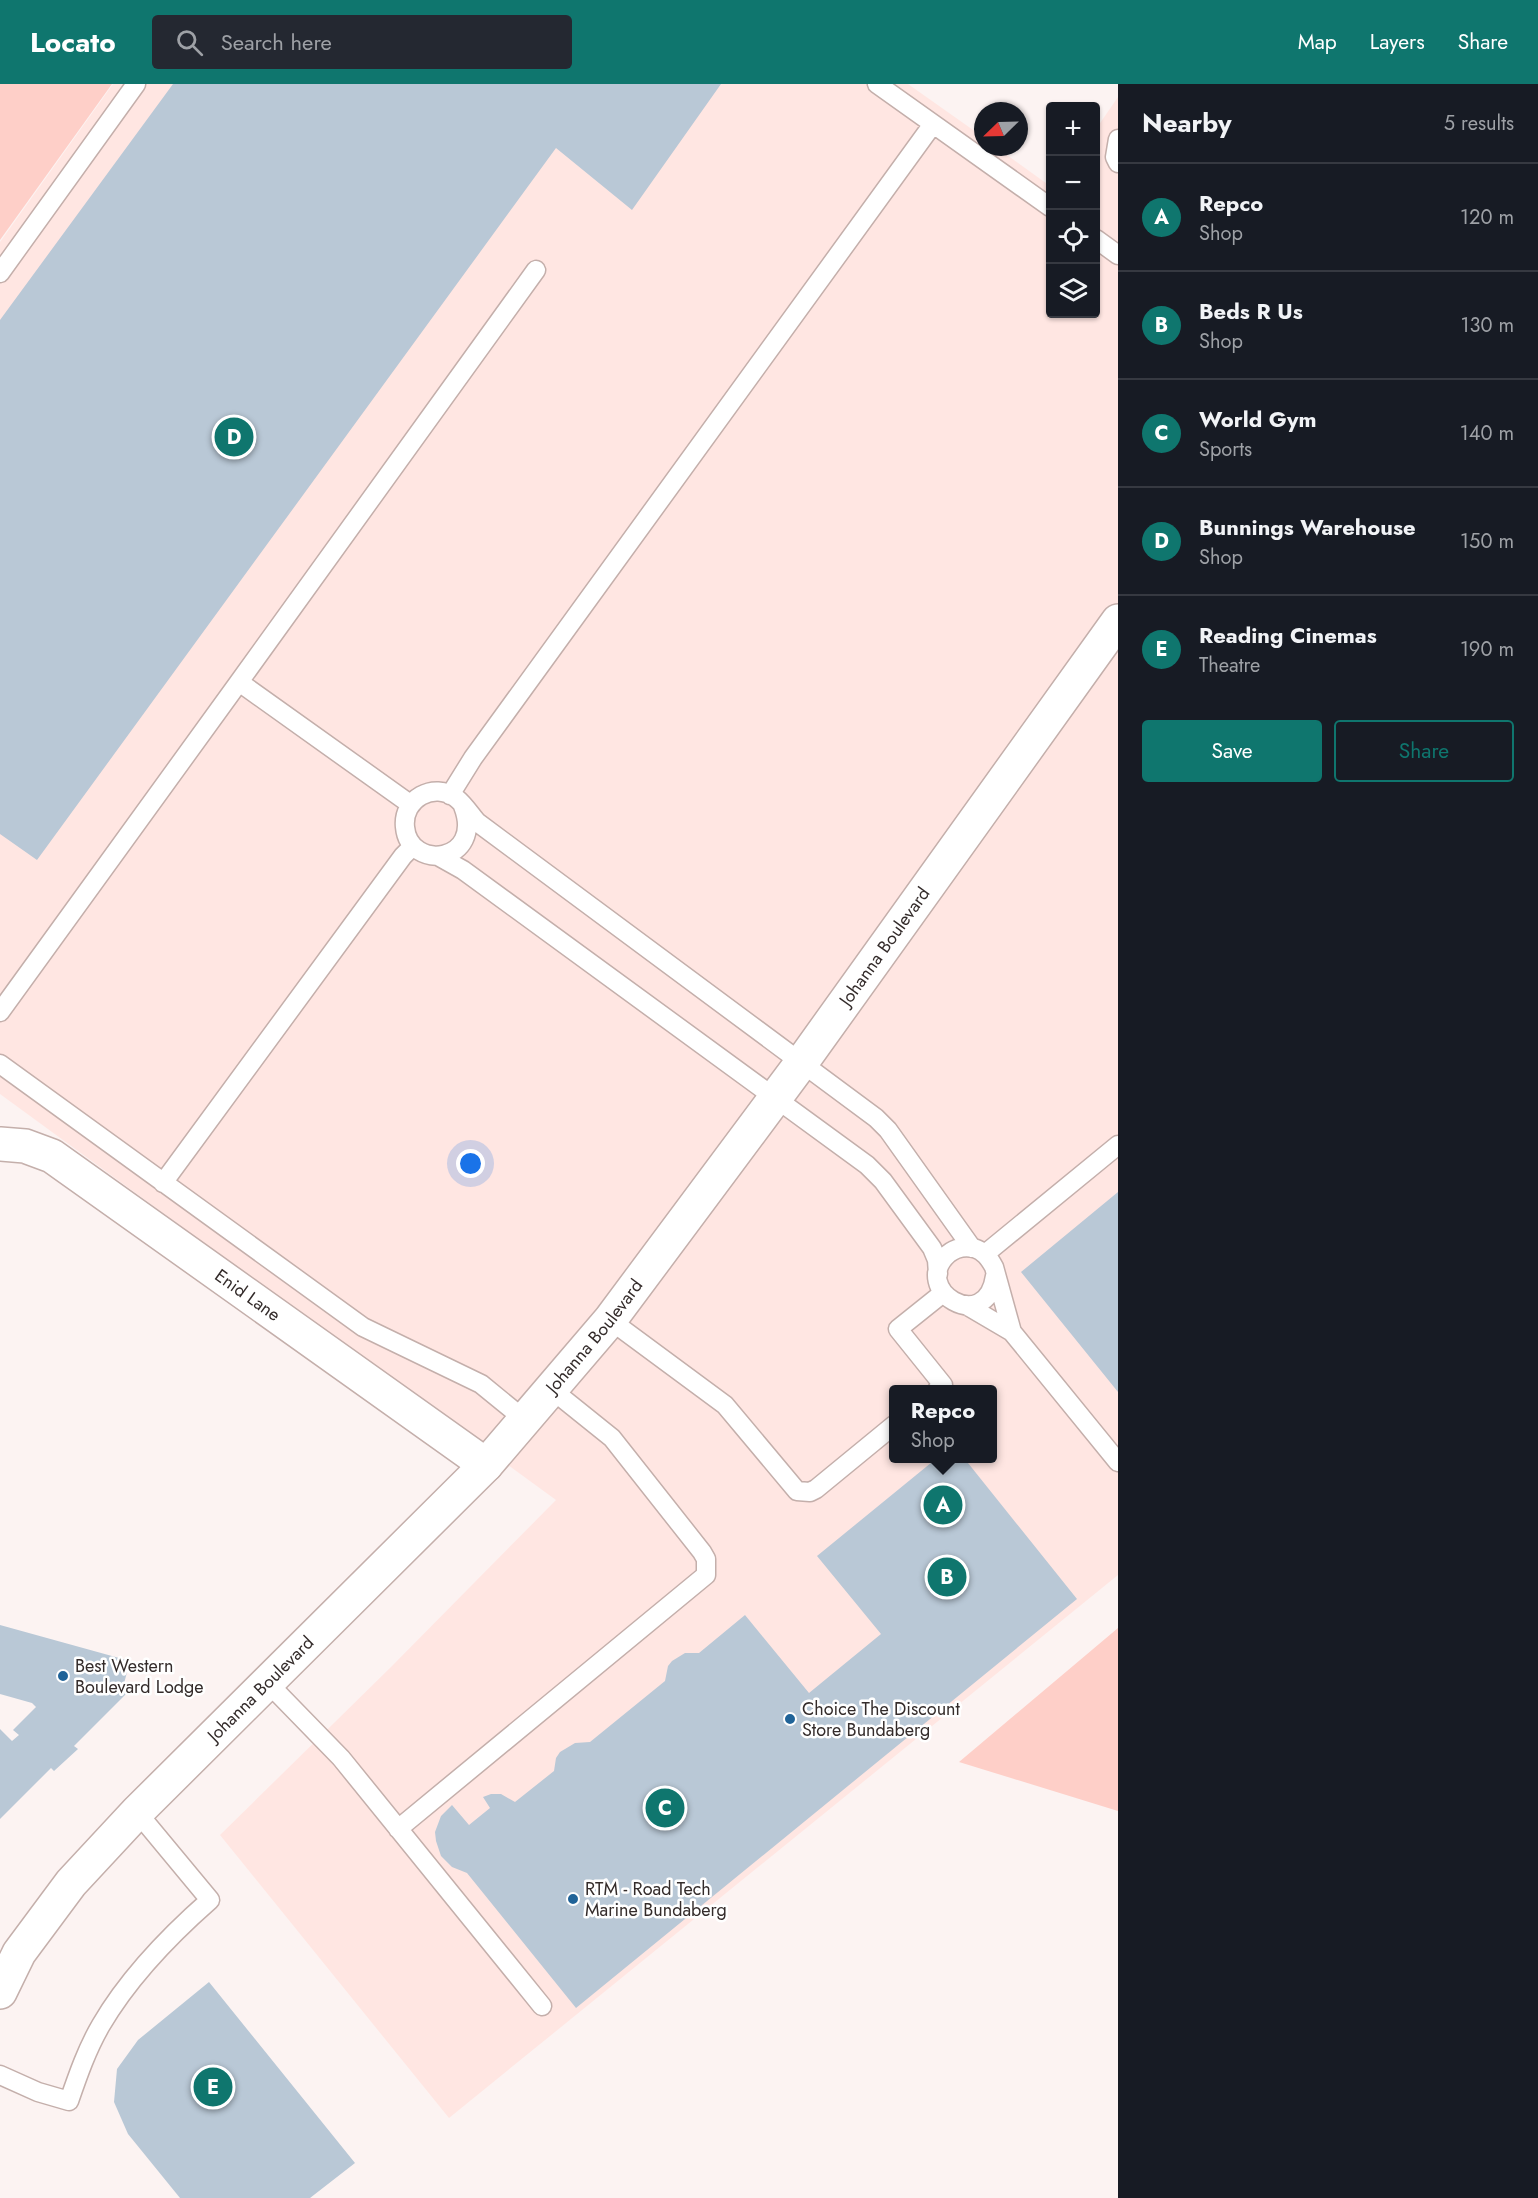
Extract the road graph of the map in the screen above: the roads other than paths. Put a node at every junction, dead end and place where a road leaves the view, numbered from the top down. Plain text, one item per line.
1 (136, 84) edge
2 (877, 84) edge
3 (933, 124) junction
4 (1118, 139) edge
5 (1118, 163) edge
6 (1046, 204) edge
7 (1100, 242) edge
8 (1118, 255) edge
9 (536, 270) dead end
10 (0, 273) edge
11 (1118, 621) edge
12 (239, 682) junction
13 (457, 801) junction
14 (410, 804) junction
15 (413, 846) junction
16 (438, 856) junction
17 (0, 1012) edge
18 (802, 1062) junction
19 (0, 1064) edge
20 (776, 1098) junction
21 (0, 1144) edge
22 (1118, 1145) edge
23 (163, 1183) junction
24 (978, 1251) junction
25 (938, 1274) junction
26 (995, 1276) junction
27 (943, 1293) junction
28 (966, 1305) junction
29 (610, 1320) junction
30 (1012, 1332) junction
31 (943, 1385) edge
32 (551, 1389) junction
33 (525, 1420) junction
34 (889, 1429) edge
35 (1118, 1462) edge
36 (486, 1465) junction
37 (267, 1682) junction
38 (136, 1812) junction
39 (398, 1829) junction
40 (10, 1951) edge
41 (0, 1992) edge
42 (542, 2006) dead end
43 (0, 2075) edge

1 - 10 lane
2 - 3 lane
3 - 6 lane
3 - 13 lane
4 - 5 lane
7 - 8 lane
9 - 12 lane
11 - 18 street, Johanna Boulevard
12 - 14 lane
12 - 17 lane
13 - 14 lane
13 - 16 lane
13 - 18 lane
14 - 15 lane
15 - 16 lane
15 - 23 lane
16 - 20 lane
18 - 20 street, Johanna Boulevard
18 - 24 lane
19 - 23 lane
20 - 25 lane
20 - 29 street, Johanna Boulevard
21 - 36 street, Enid Lane
22 - 24 lane
23 - 33 lane
24 - 25 lane
24 - 26 lane
25 - 27 lane
26 - 28 lane
26 - 30 lane
27 - 28 lane
27 - 31 lane
28 - 30 lane
29 - 32 street, Johanna Boulevard
29 - 34 lane
30 - 35 lane
32 - 33 street, Johanna Boulevard
32 - 39 lane
33 - 36 street, Johanna Boulevard
36 - 37 street, Johanna Boulevard
37 - 38 street, Johanna Boulevard
37 - 39 lane
38 - 40 street, Johanna Boulevard
38 - 43 lane
39 - 42 lane
40 - 41 street, Johanna Boulevard

